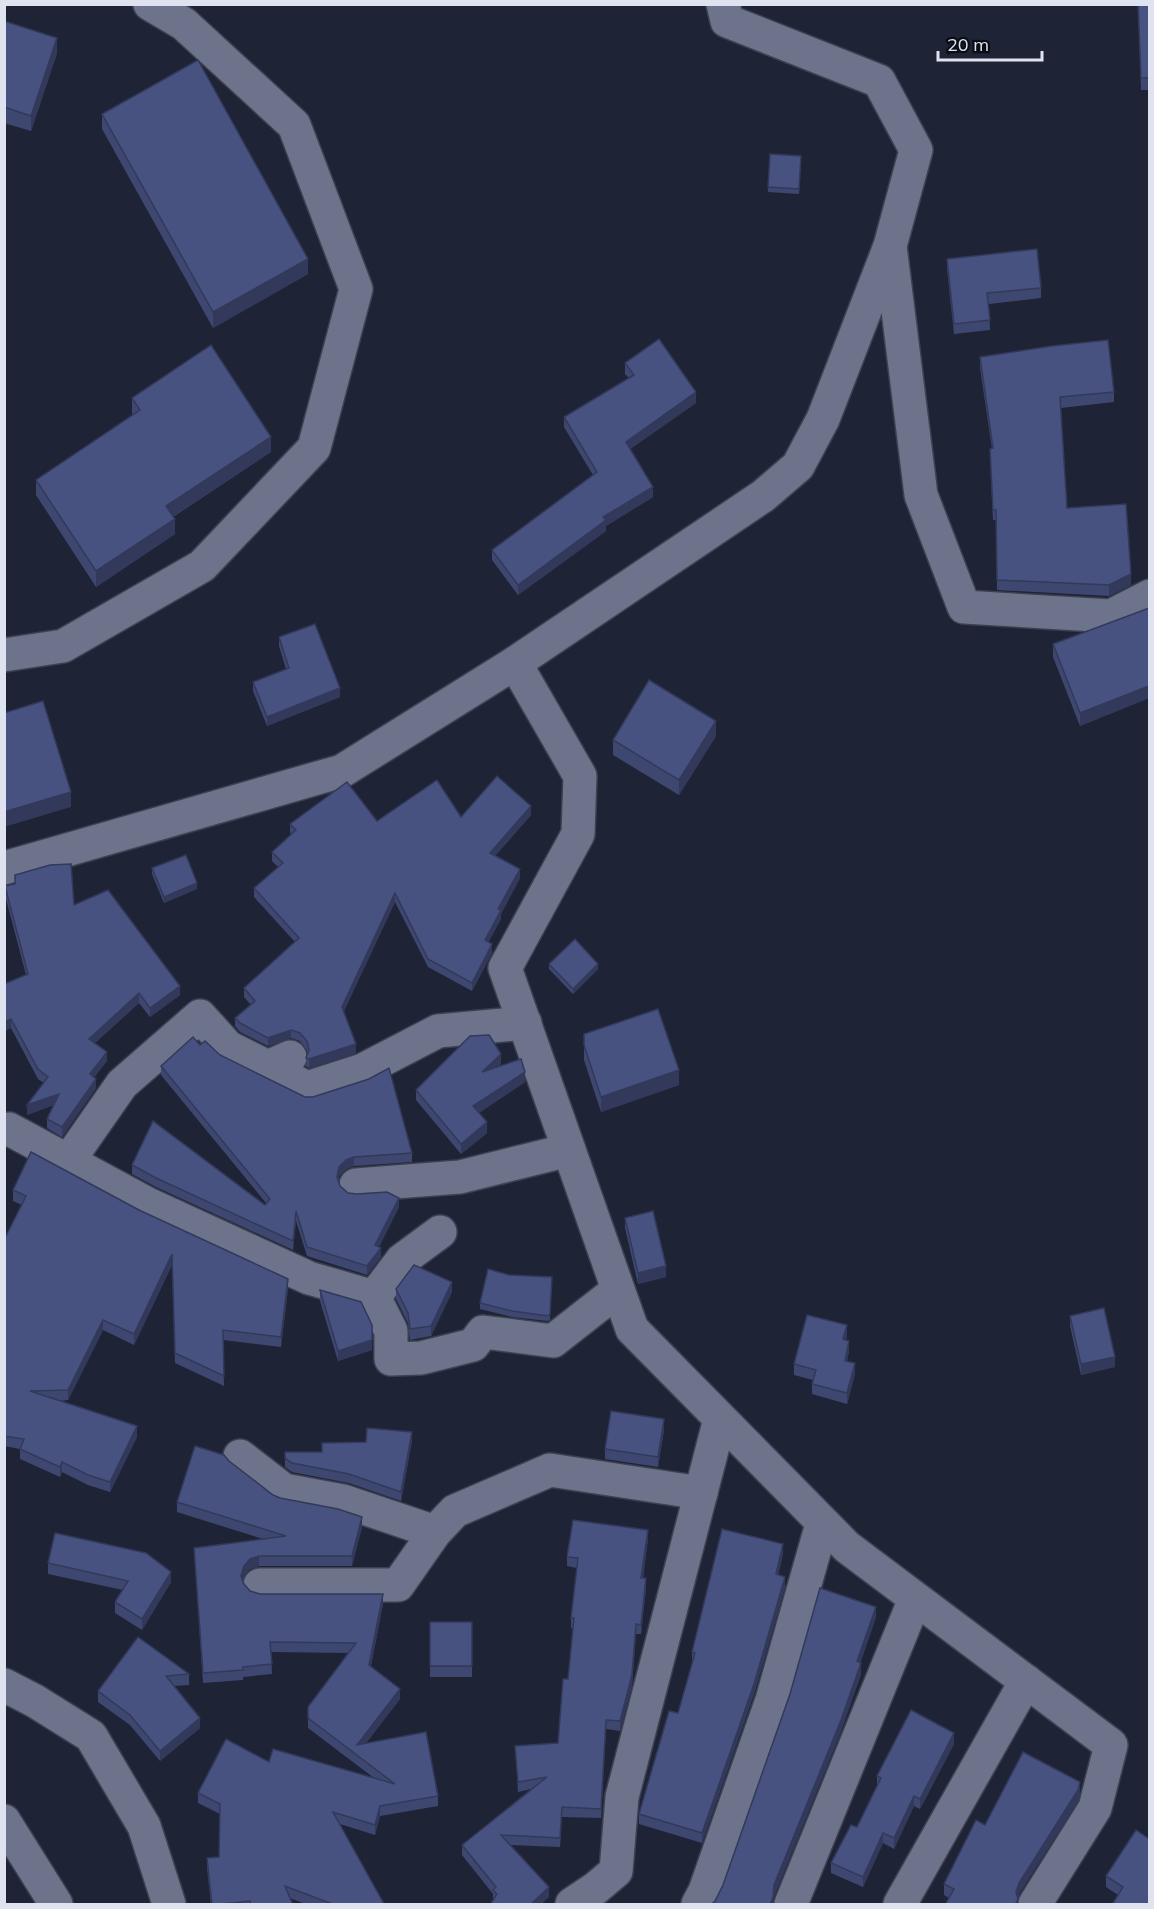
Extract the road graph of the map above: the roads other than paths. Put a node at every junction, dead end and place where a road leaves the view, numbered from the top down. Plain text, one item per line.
1 (150, 4) edge
2 (723, 4) edge
3 (890, 246) junction
4 (1149, 596) edge
5 (4, 655) edge
6 (515, 663) junction
7 (4, 868) edge
8 (525, 1023) junction
9 (6, 1127) edge
10 (569, 1150) junction
11 (69, 1160) junction
12 (356, 1185) dead end
13 (440, 1232) dead end
14 (618, 1290) junction
15 (374, 1297) junction
16 (720, 1419) junction
17 (240, 1456) dead end
18 (701, 1493) junction
19 (822, 1524) junction
20 (435, 1532) junction
21 (260, 1585) dead end
22 (915, 1599) junction
23 (1026, 1681) junction
24 (4, 1685) edge
25 (4, 1821) edge
26 (573, 1904) edge
27 (56, 1905) edge
28 (169, 1905) edge
29 (698, 1905) edge
30 (791, 1905) edge
31 (900, 1905) edge
32 (1035, 1905) edge

1 - 5 street
2 - 3 street
3 - 4 street
3 - 6 street
6 - 7 street
6 - 8 street
8 - 10 street
8 - 11 street
9 - 11 street
10 - 12 street
10 - 14 street
11 - 15 street
13 - 15 street
14 - 15 street
14 - 16 street
16 - 18 street
16 - 19 street
17 - 20 street
18 - 20 street
18 - 26 street
19 - 22 street
19 - 29 street
20 - 21 street
22 - 23 street
22 - 30 street
23 - 31 street
23 - 32 street
24 - 28 street
25 - 27 street

